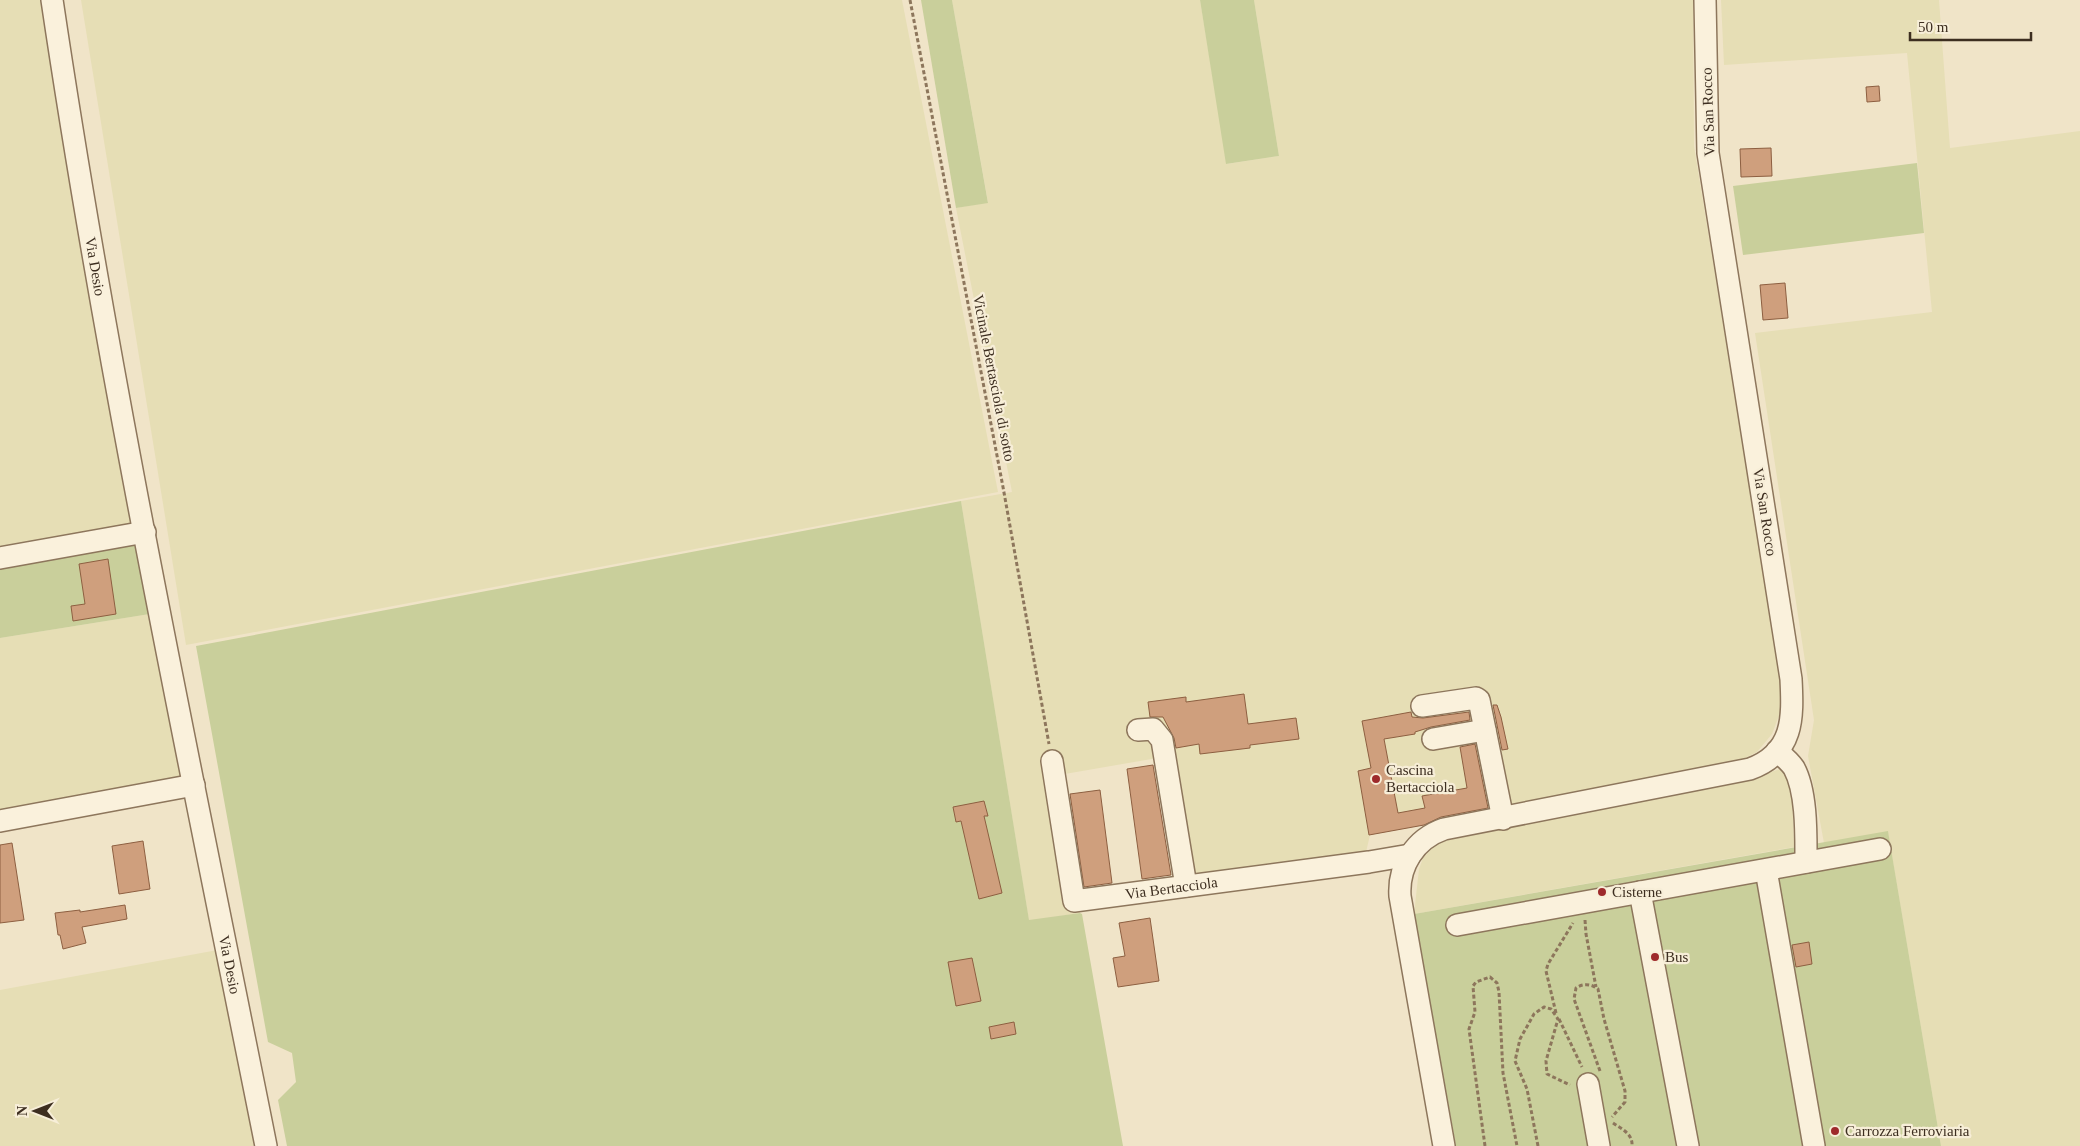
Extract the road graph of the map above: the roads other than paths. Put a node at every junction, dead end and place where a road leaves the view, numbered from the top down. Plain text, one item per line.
1 (52, 0) edge
2 (1705, 0) edge
3 (145, 532) junction
4 (0, 558) edge
5 (1422, 706) dead end
6 (1138, 730) dead end
7 (1485, 730) junction
8 (1433, 739) dead end
9 (1777, 751) junction
10 (1052, 761) road end
11 (194, 785) junction
12 (1509, 818) junction
13 (0, 821) edge
14 (1880, 849) dead end
15 (1410, 854) junction
16 (1806, 862) junction
17 (1766, 870) junction
18 (1186, 886) junction
19 (1640, 892) junction
20 (1458, 925) dead end
21 (1593, 1085) road end
22 (266, 1146) edge
23 (1444, 1146) edge
24 (1599, 1146) edge
25 (1688, 1146) edge
26 (1814, 1146) edge

1 - 3 street, Via Desio
2 - 9 street, Via San Rocco
3 - 4 street
3 - 11 street, Via Desio
5 - 7 street
6 - 18 street
7 - 8 street
7 - 12 street
9 - 12 street, Via San Rocco
9 - 16 street
10 - 18 street, Via Bertacciola
11 - 13 street
11 - 22 street, Via Desio
12 - 15 street
14 - 16 street
15 - 18 street, Via Bertacciola
15 - 23 street
16 - 17 street
17 - 19 street
17 - 26 street
19 - 20 street
19 - 25 street
21 - 24 street

